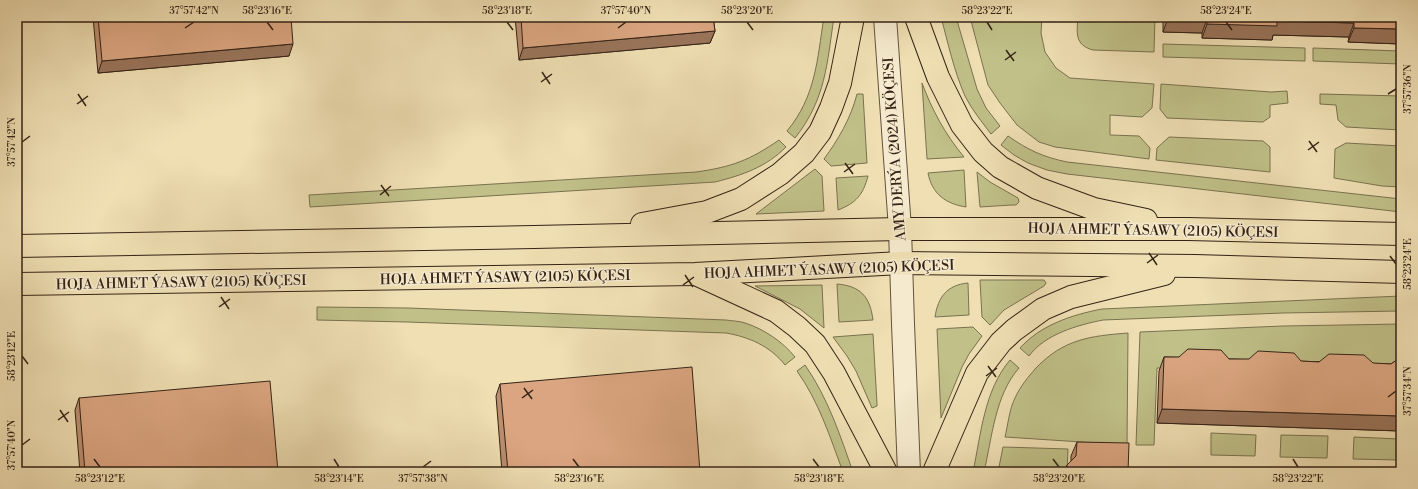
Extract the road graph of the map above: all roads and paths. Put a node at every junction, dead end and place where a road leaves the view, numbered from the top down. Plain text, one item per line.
1 (853, 17) edge
2 (885, 17) edge
3 (916, 17) edge
4 (900, 228) junction
5 (1188, 229) junction
6 (1401, 234) edge
7 (534, 237) junction
8 (17, 246) edge
9 (901, 263) junction
10 (1195, 266) junction
11 (1401, 272) edge
12 (695, 274) junction
13 (17, 284) edge
14 (886, 472) edge
15 (910, 472) edge
16 (934, 472) edge

1 - 7 main road
2 - 4 street, AMY DERÝA (2024) KÖÇESI
3 - 5 main road
4 - 5 main road, HOJA AHMET ÝASAWY (2105) KÖÇESI
4 - 7 main road, HOJA AHMET ÝASAWY (2105) KÖÇESI
4 - 9 street, AMY DERÝA (2024) KÖÇESI
5 - 6 main road, HOJA AHMET ÝASAWY (2105) KÖÇESI
7 - 8 main road, HOJA AHMET ÝASAWY (2105) KÖÇESI
9 - 10 main road, HOJA AHMET ÝASAWY (2105) KÖÇESI
9 - 12 main road, HOJA AHMET ÝASAWY (2105) KÖÇESI
9 - 15 street, AMY DERÝA (2024) KÖÇESI
10 - 11 main road, HOJA AHMET ÝASAWY (2105) KÖÇESI
10 - 16 main road
12 - 13 main road, HOJA AHMET ÝASAWY (2105) KÖÇESI
12 - 14 main road

